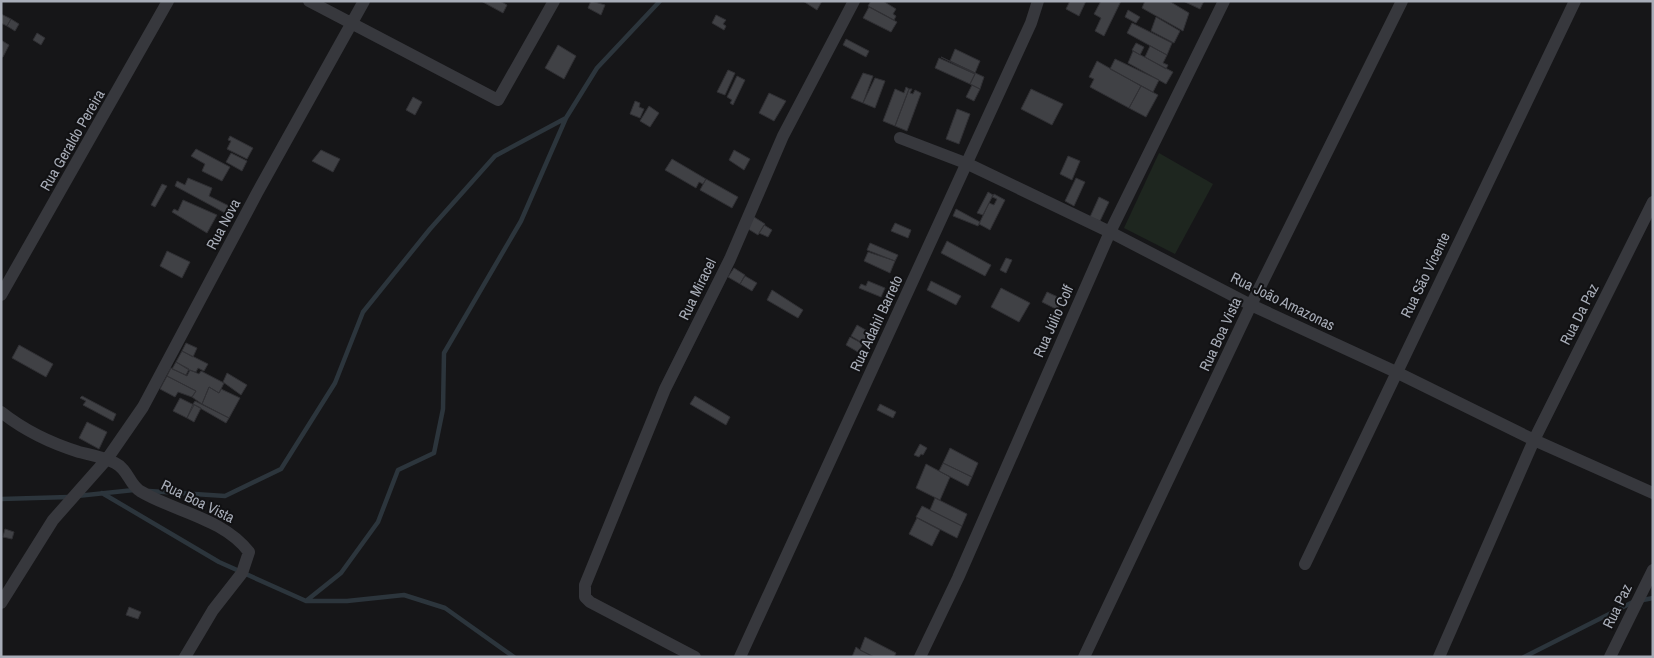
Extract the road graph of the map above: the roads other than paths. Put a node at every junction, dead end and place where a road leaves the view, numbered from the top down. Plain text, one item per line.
1 (168, 1) edge
2 (309, 1) edge
3 (364, 1) edge
4 (554, 1) edge
5 (854, 1) edge
6 (1038, 1) edge
7 (1224, 1) edge
8 (1402, 1) edge
9 (1575, 1) edge
10 (352, 24) junction
11 (900, 138) dead end
12 (968, 164) junction
13 (1653, 202) edge
14 (1110, 232) junction
15 (1, 295) edge
16 (1251, 305) junction
17 (1396, 372) junction
18 (1, 412) edge
19 (1534, 440) junction
20 (107, 459) junction
21 (1653, 493) edge
22 (1305, 564) dead end
23 (1653, 570) edge
24 (1, 603) edge
25 (185, 657) edge
26 (695, 657) edge
27 (740, 657) edge
28 (920, 657) edge
29 (1084, 657) edge
30 (1439, 657) edge
31 (1610, 657) edge

1 - 15 street, Rua Geraldo Pereira
2 - 10 street
3 - 10 street, Rua Nova
4 - 10 street
5 - 26 street, Rua Miracel
6 - 12 street, Rua Adahil Barreto
7 - 14 street, Rua Júlio Colf
8 - 16 street, Rua Boa Vista
9 - 17 street, Rua São Vicente
10 - 20 street, Rua Nova
11 - 12 street, Rua João Amazonas
12 - 14 street, Rua João Amazonas
12 - 27 street, Rua Adahil Barreto
13 - 19 street, Rua Da Paz
14 - 16 street, Rua João Amazonas
14 - 28 street, Rua Júlio Colf
16 - 17 street, Rua João Amazonas
16 - 29 street, Rua Boa Vista
17 - 19 street, Rua João Amazonas
17 - 22 street, Rua São Vicente
18 - 20 street
19 - 21 street, Rua João Amazonas
19 - 30 street
20 - 24 street, Rua Nova
20 - 25 street, Rua Boa Vista
23 - 31 street, Rua Paz

